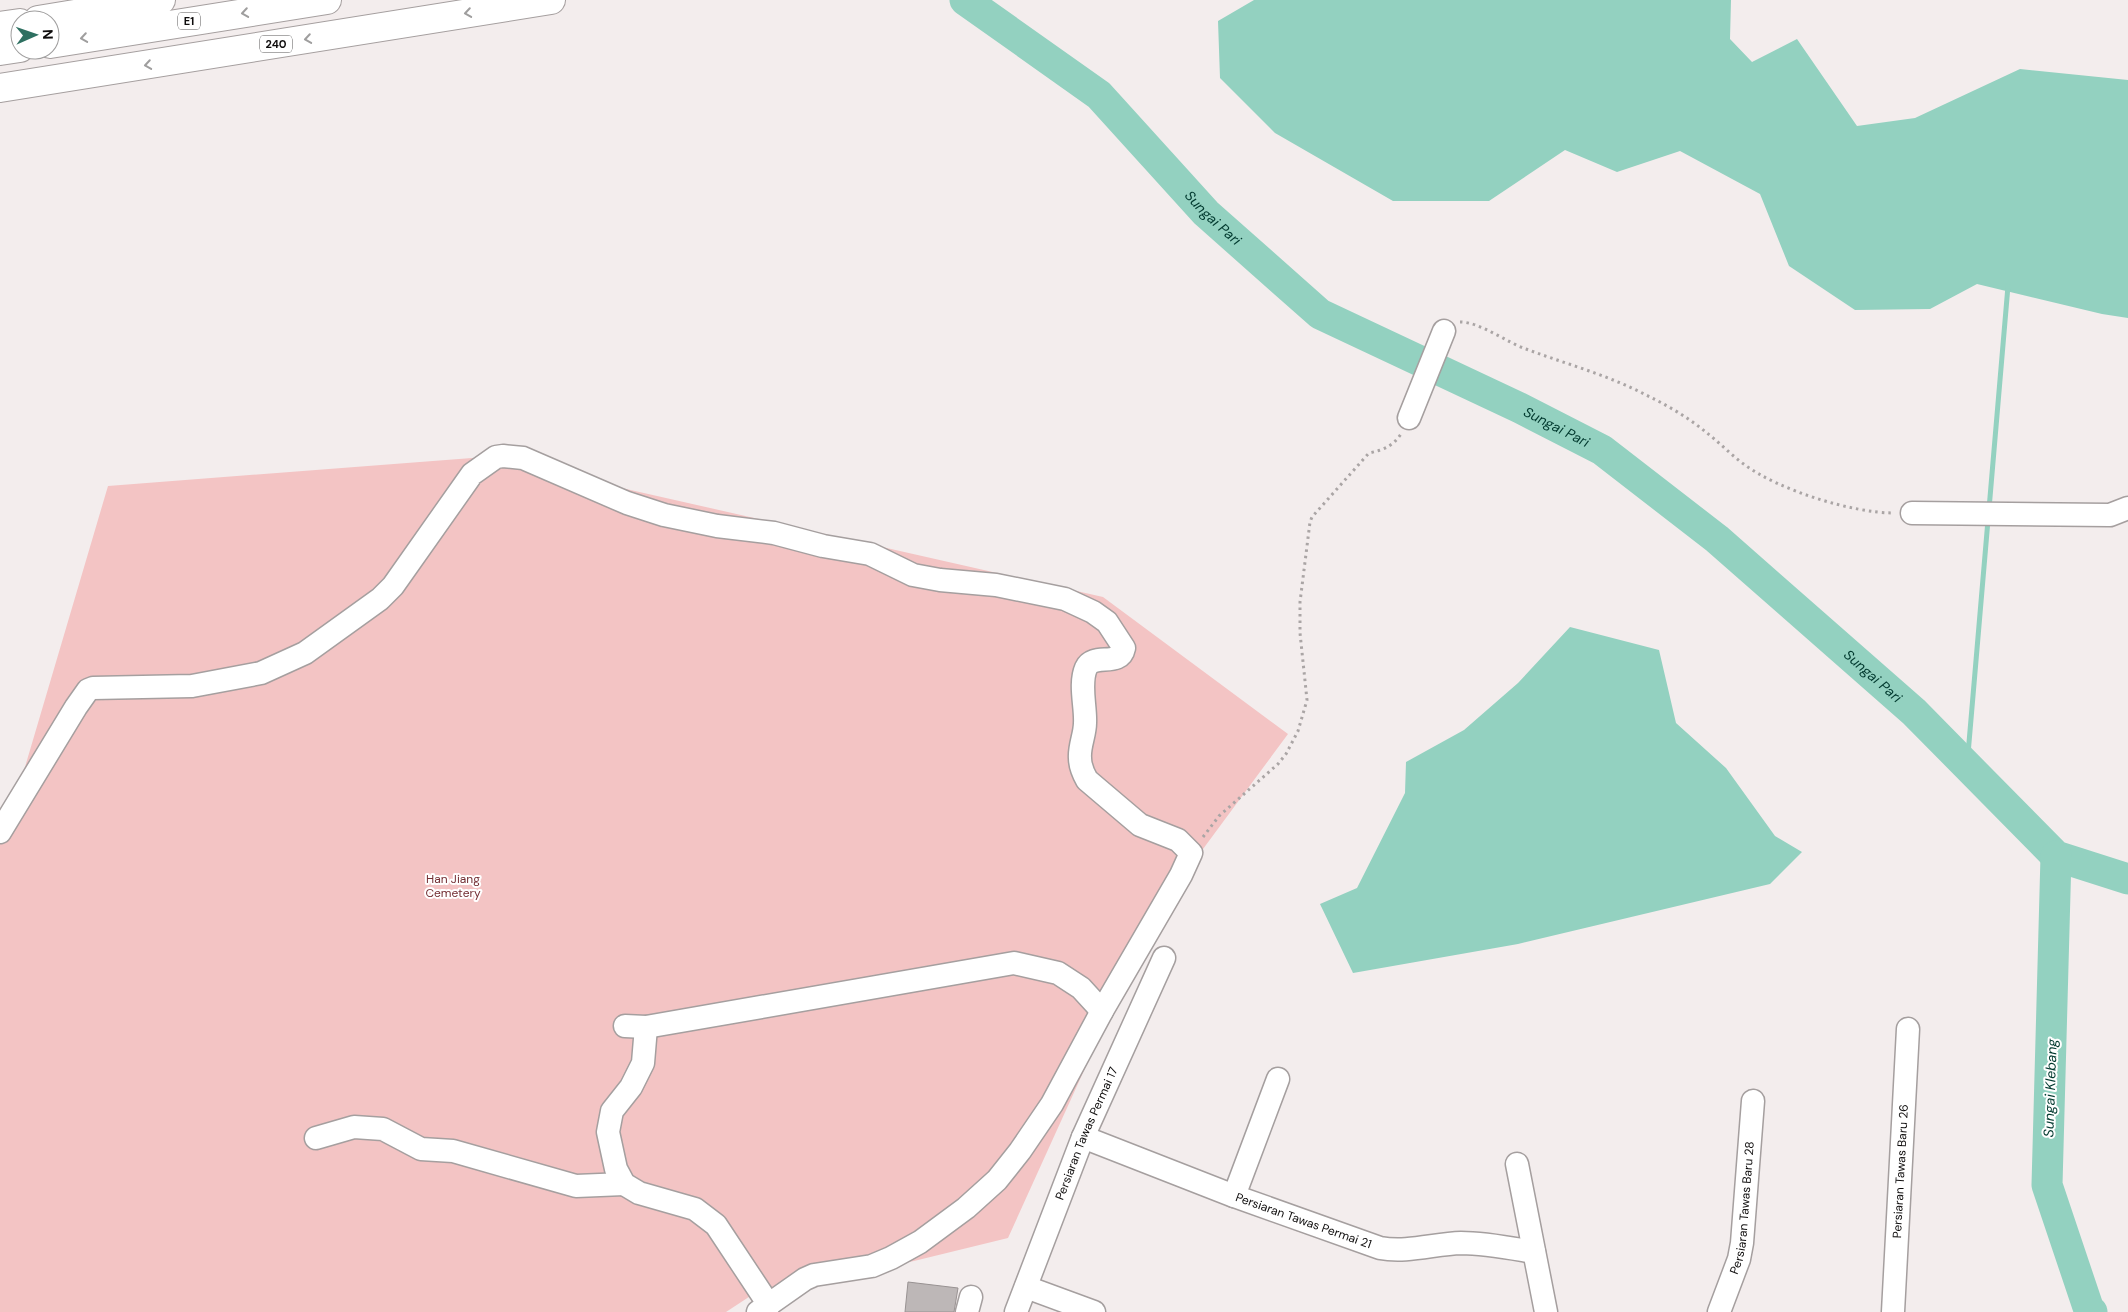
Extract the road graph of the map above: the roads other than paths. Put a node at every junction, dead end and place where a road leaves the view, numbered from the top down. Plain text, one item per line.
1 (161, 0) edge
2 (327, 0) edge
3 (551, 0) edge
4 (60, 16) edge
5 (60, 42) edge
6 (0, 88) edge
7 (1444, 331) road end
8 (1409, 418) road end
9 (2128, 508) edge
10 (1912, 513) road end
11 (0, 832) edge
12 (1164, 958) dead end
13 (1102, 1011) junction
14 (1908, 1029) dead end
15 (1278, 1079) dead end
16 (1753, 1102) dead end
17 (1083, 1137) junction
18 (316, 1138) dead end
19 (1517, 1164) dead end
20 (624, 1184) junction
21 (1234, 1196) junction
22 (1534, 1252) junction
23 (1026, 1287) junction
24 (764, 1308) edge
25 (1016, 1312) edge
26 (1094, 1312) edge
27 (1546, 1312) edge
28 (1719, 1312) edge
29 (1893, 1312) edge

1 - 4 main road
2 -> 5 main road, E1
3 -> 6 main road, 240
7 - 8 street
9 - 10 street
11 - 13 street
12 - 17 street, Persiaran Tawas Permai 17
13 - 20 street
13 - 24 street
14 - 29 street, Persiaran Tawas Baru 26
15 - 21 street
16 - 28 street, Persiaran Tawas Baru 28
17 - 21 street, Persiaran Tawas Permai 21
17 - 23 street, Persiaran Tawas Permai 17
18 - 20 street
19 - 22 street
20 - 24 street
21 - 22 street, Persiaran Tawas Permai 21
22 - 27 street
23 - 25 street, Persiaran Tawas Permai 17
23 - 26 street

